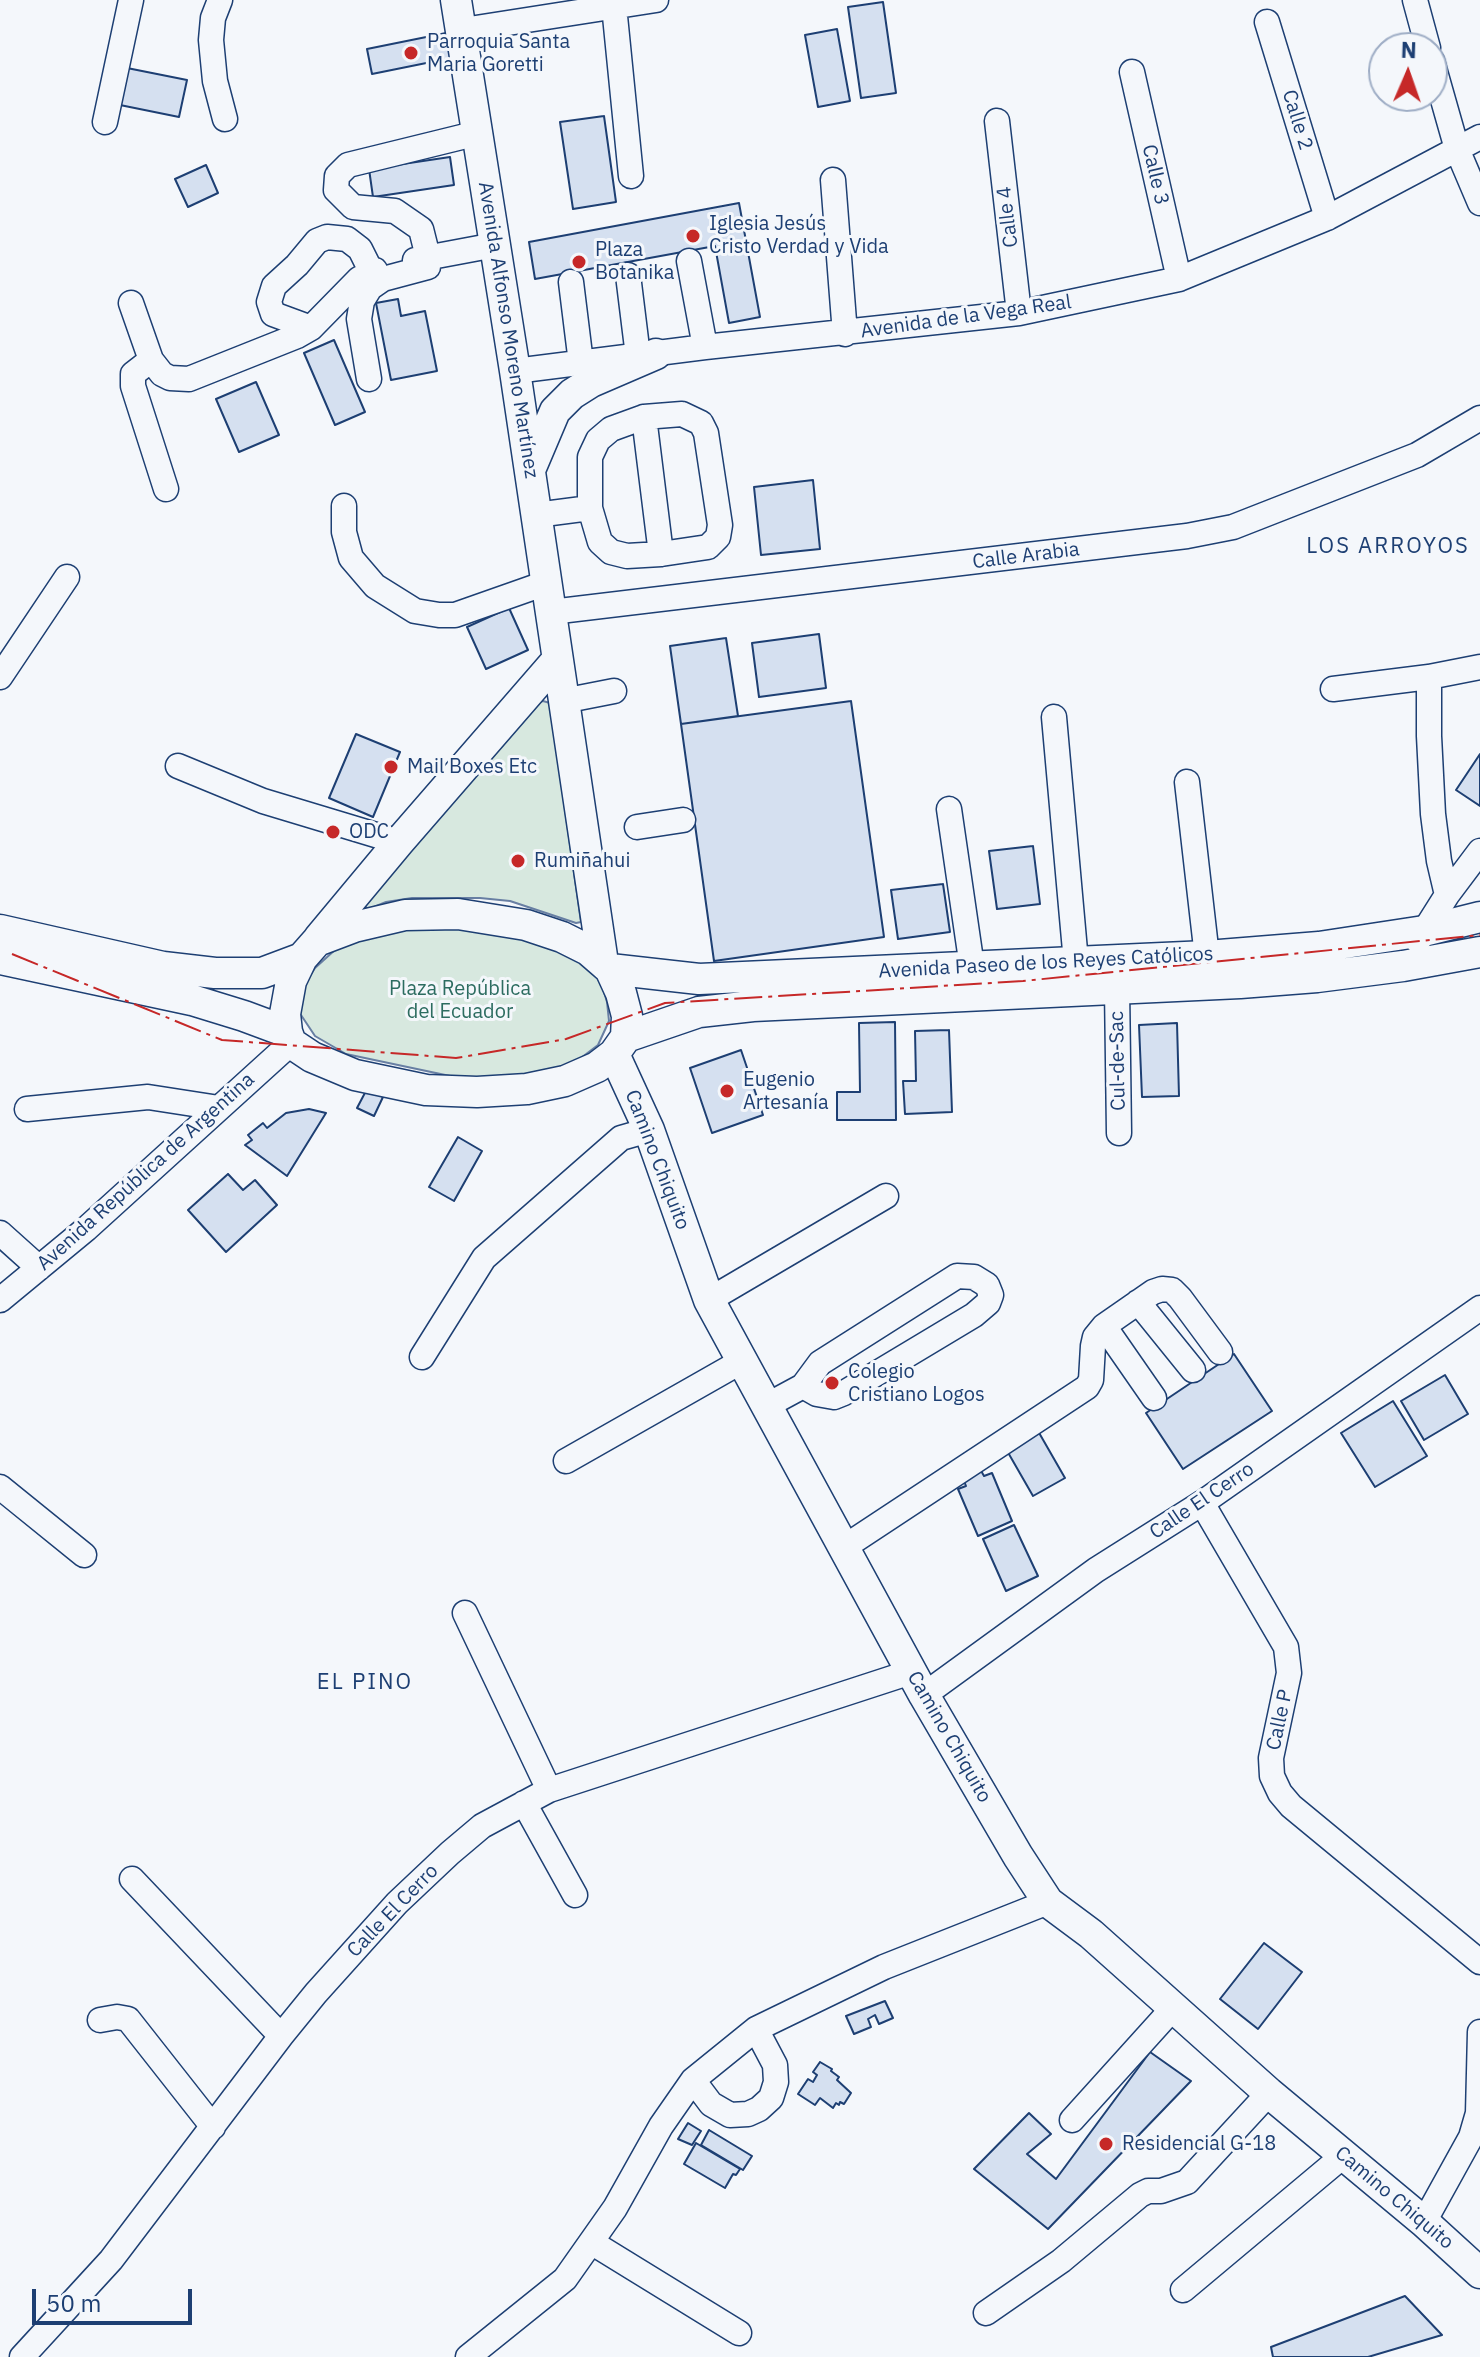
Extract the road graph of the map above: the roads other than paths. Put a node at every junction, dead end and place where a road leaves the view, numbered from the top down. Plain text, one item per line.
1 (131, 0) edge
2 (220, 0) edge
3 (456, 0) edge
4 (656, 0) edge
5 (1415, 0) edge
6 (614, 6) junction
7 (1267, 22) dead end
8 (463, 30) junction
9 (1424, 32) edge
10 (1132, 72) dead end
11 (1446, 112) edge
12 (225, 119) dead end
13 (997, 121) dead end
14 (105, 122) dead end
15 (478, 133) junction
16 (1480, 137) edge
17 (1457, 149) junction
18 (631, 176) dead end
19 (833, 180) dead end
20 (1480, 203) edge
21 (1327, 218) junction
22 (495, 245) junction
23 (428, 257) junction
24 (689, 261) dead end
25 (371, 271) junction
26 (628, 275) dead end
27 (1179, 279) junction
28 (571, 282) dead end
29 (131, 303) dead end
30 (1019, 313) junction
31 (311, 328) junction
32 (845, 334) junction
33 (705, 347) junction
34 (647, 355) junction
35 (151, 360) junction
36 (581, 363) junction
37 (515, 371) junction
38 (369, 379) dead end
39 (644, 417) junction
40 (1480, 418) edge
41 (529, 472) junction
42 (166, 489) dead end
43 (344, 506) dead end
44 (590, 508) junction
45 (536, 515) junction
46 (661, 554) junction
47 (67, 577) dead end
48 (548, 598) junction
49 (557, 660) junction
50 (1480, 667) edge
51 (0, 677) edge
52 (1429, 677) junction
53 (1333, 689) dead end
54 (614, 691) dead end
55 (563, 701) junction
56 (1054, 717) dead end
57 (178, 766) dead end
58 (1187, 782) dead end
59 (949, 809) dead end
60 (683, 820) dead end
61 (637, 827) dead end
62 (399, 842) junction
63 (1480, 851) edge
64 (1447, 895) junction
65 (1480, 917) edge
66 (0, 930) edge
67 (1424, 931) junction
68 (310, 949) junction
69 (1480, 952) edge
70 (0, 959) edge
71 (1076, 962) junction
72 (606, 966) junction
73 (1403, 966) junction
74 (972, 967) junction
75 (1209, 970) junction
76 (1117, 988) junction
77 (289, 1038) junction
78 (620, 1046) junction
79 (219, 1108) junction
80 (27, 1109) dead end
81 (649, 1130) junction
82 (1119, 1133) dead end
83 (886, 1196) dead end
84 (0, 1233) edge
85 (39, 1268) junction
86 (0, 1300) edge
87 (709, 1300) junction
88 (1138, 1302) junction
89 (1480, 1308) edge
90 (1104, 1326) junction
91 (1220, 1352) dead end
92 (422, 1357) dead end
93 (742, 1361) junction
94 (1193, 1370) dead end
95 (803, 1386) junction
96 (1154, 1398) dead end
97 (766, 1406) junction
98 (566, 1461) dead end
99 (0, 1487) edge
100 (1202, 1503) junction
101 (843, 1548) junction
102 (84, 1555) dead end
103 (465, 1613) dead end
104 (918, 1683) junction
105 (549, 1790) junction
106 (524, 1803) junction
107 (132, 1879) dead end
108 (575, 1895) dead end
109 (1048, 1902) junction
110 (1480, 1962) edge
111 (1174, 2007) junction
112 (100, 2020) dead end
113 (756, 2029) junction
114 (1480, 2032) edge
115 (281, 2036) junction
116 (693, 2080) junction
117 (1269, 2093) junction
118 (1072, 2120) dead end
119 (213, 2127) junction
120 (1343, 2156) junction
121 (1424, 2222) junction
122 (591, 2242) junction
123 (1480, 2273) edge
124 (1183, 2290) dead end
125 (986, 2313) dead end
126 (739, 2333) dead end
127 (22, 2357) edge
128 (468, 2357) edge

1 - 14 street
2 - 12 street
3 - 8 main road, Avenida Alfonso Moreno Martínez
4 - 6 street
5 - 9 street
6 - 8 street
6 - 18 street
7 - 21 street, Calle 2
8 - 15 main road, Avenida Alfonso Moreno Martínez
10 - 27 street, Calle 3
11 - 17 street
13 - 30 street, Calle 4
15 - 22 main road, Avenida Alfonso Moreno Martínez
15 - 23 street
16 - 17 street, Avenida de la Vega Real
17 - 20 street
17 - 21 street, Avenida de la Vega Real
19 - 32 street
21 - 27 street, Avenida de la Vega Real
22 - 23 street
22 - 37 main road, Avenida Alfonso Moreno Martínez
23 - 25 street
23 - 38 street
24 - 33 street
25 - 31 street
25 - 31 street
26 - 34 street
27 - 30 street, Avenida de la Vega Real
28 - 36 street
29 - 35 street
30 - 32 street, Avenida de la Vega Real
31 - 35 street
32 - 33 street, Avenida de la Vega Real
33 - 34 street, Avenida de la Vega Real
34 - 36 street, Avenida de la Vega Real
34 - 41 main road
35 - 42 street
36 - 37 street, Avenida de la Vega Real
37 - 41 main road, Avenida Alfonso Moreno Martínez
39 - 44 street
39 - 46 street
39 - 46 street
40 - 48 street, Calle Arabia
41 - 45 main road, Avenida Alfonso Moreno Martínez
43 - 48 street, Calle Arabia
44 - 45 street
44 - 46 street
45 - 48 main road, Avenida Alfonso Moreno Martínez
47 - 51 street
48 - 49 main road, Avenida Alfonso Moreno Martínez
49 - 55 main road, Avenida Alfonso Moreno Martínez
49 - 62 main road
50 - 52 street
52 - 53 street
52 - 64 street
54 - 55 street
55 - 72 main road, Avenida Alfonso Moreno Martínez
56 - 71 street
57 - 62 street
58 - 75 street
59 - 74 street
60 - 61 street
62 - 68 main road
63 - 64 street
64 - 67 street
65 - 67 main road, Avenida Paseo de los Reyes Católicos
66 - 68 main road
67 - 73 street
67 - 75 main road, Avenida Paseo de los Reyes Católicos
68 - 72 main road
68 - 77 main road
69 - 73 main road, Avenida Paseo de los Reyes Católicos
70 - 77 main road
71 - 74 main road, Avenida Paseo de los Reyes Católicos
71 - 75 main road, Avenida Paseo de los Reyes Católicos
72 - 74 main road, Avenida Paseo de los Reyes Católicos
72 - 78 main road
73 - 75 main road, Avenida Paseo de los Reyes Católicos
75 - 76 main road, Avenida Paseo de los Reyes Católicos
76 - 78 main road, Avenida Paseo de los Reyes Católicos
76 - 82 street, Cul-de-Sac
77 - 78 main road
77 - 79 street, Avenida República de Argentina
78 - 81 main road, Camino Chiquito
79 - 80 street
79 - 85 street, Avenida República de Argentina
81 - 87 main road, Camino Chiquito
81 - 92 street
83 - 87 street
84 - 85 street
85 - 86 street, Avenida República de Argentina
87 - 93 main road, Camino Chiquito
88 - 90 street
88 - 91 street
88 - 94 street
89 - 100 street, Calle El Cerro
90 - 96 street
90 - 101 street
93 - 97 main road, Camino Chiquito
93 - 98 street
95 - 95 street
95 - 97 street
97 - 101 main road, Camino Chiquito
99 - 102 street
100 - 104 street, Calle El Cerro
100 - 110 street, Calle P
101 - 104 main road, Camino Chiquito
103 - 105 street
104 - 105 street, Calle El Cerro
104 - 109 main road, Camino Chiquito
105 - 106 street, Calle El Cerro
106 - 108 street
106 - 115 street, Calle El Cerro
107 - 115 street
109 - 111 main road, Camino Chiquito
109 - 113 street
111 - 117 main road, Camino Chiquito
111 - 118 street
112 - 119 street
113 - 116 street
113 - 116 street
114 - 121 street
115 - 119 street, Calle El Cerro
116 - 122 street
117 - 120 main road, Camino Chiquito
117 - 125 street
119 - 127 street, Calle El Cerro
120 - 121 main road, Camino Chiquito
120 - 124 street
121 - 123 main road, Camino Chiquito
122 - 126 street
122 - 128 street

